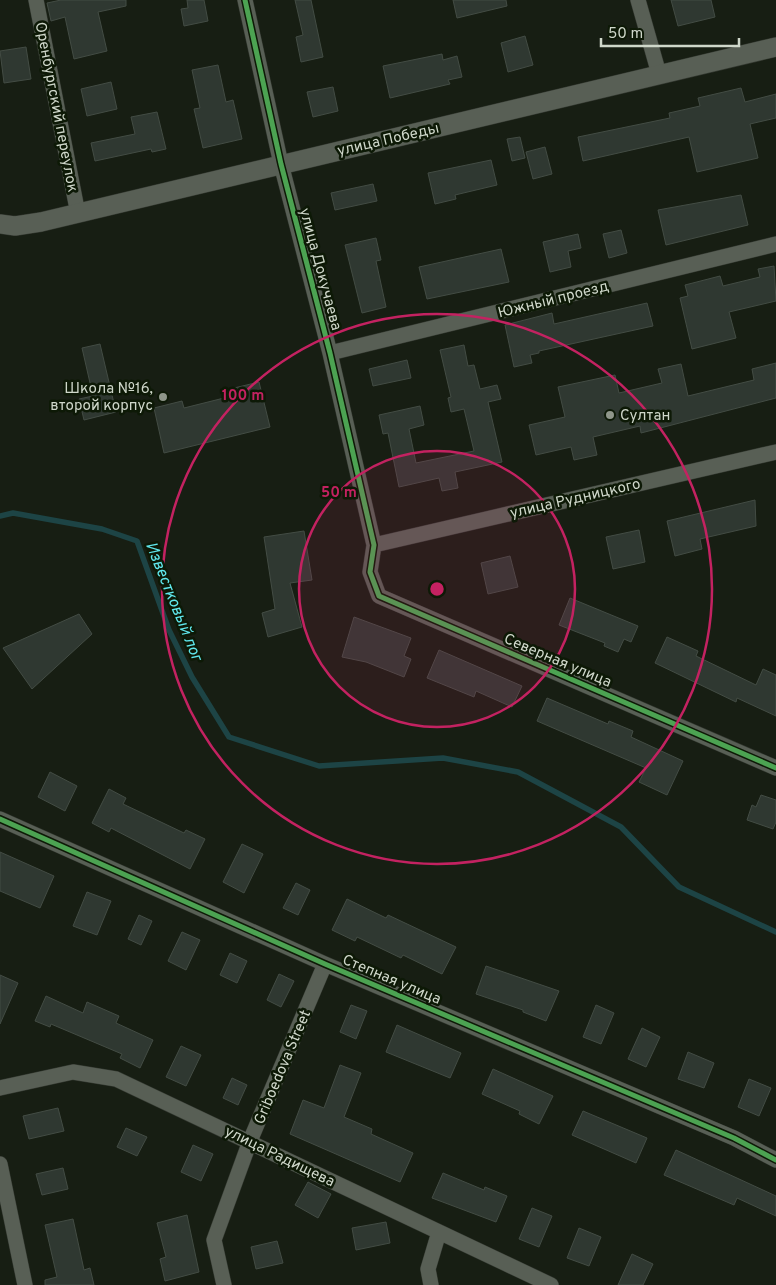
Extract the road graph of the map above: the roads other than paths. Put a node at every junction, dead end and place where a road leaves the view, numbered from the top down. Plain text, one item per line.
1 (36, 0) edge
2 (245, 0) edge
3 (638, 0) edge
4 (776, 47) edge
5 (659, 74) junction
6 (280, 164) junction
7 (78, 214) junction
8 (0, 224) edge
9 (776, 244) edge
10 (330, 353) junction
11 (776, 452) edge
12 (374, 545) junction
13 (776, 768) edge
14 (0, 819) edge
15 (325, 964) junction
16 (0, 1088) edge
17 (250, 1141) junction
18 (776, 1160) edge
19 (0, 1164) edge
20 (439, 1232) junction
21 (24, 1285) edge
22 (224, 1285) edge
23 (431, 1285) edge
24 (551, 1285) edge

1 - 7 street, Оренбургский переулок
2 - 6 street, улица Докучаева
3 - 5 street
4 - 5 street, улица Победы
5 - 6 street, улица Победы
6 - 7 street, улица Победы
6 - 10 street, улица Докучаева
7 - 8 street, улица Победы
9 - 10 street, Южный проезд
10 - 12 street, улица Докучаева
11 - 12 street, улица Рудницкого
12 - 13 street, Северная улица
14 - 15 street, Степная улица
15 - 17 street, Griboedova Street
15 - 18 street, Степная улица
16 - 17 street, улица Радищева
17 - 20 street, улица Радищева
17 - 22 street, Griboedova Street
19 - 21 street
20 - 23 street
20 - 24 street, улица Радищева

